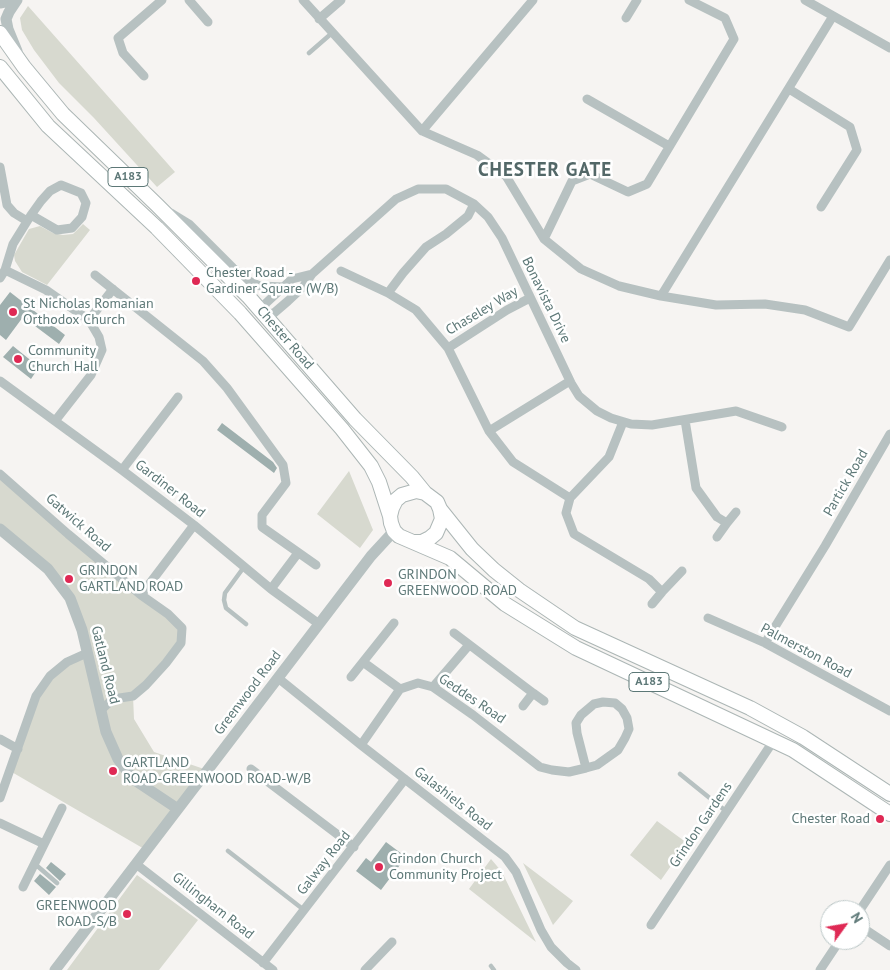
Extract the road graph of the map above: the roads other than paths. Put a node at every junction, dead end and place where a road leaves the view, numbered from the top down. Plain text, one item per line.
1 (15, 0) edge
2 (162, 0) edge
3 (189, 0) edge
4 (303, 0) edge
5 (341, 0) edge
6 (533, 0) edge
7 (637, 0) edge
8 (689, 0) edge
9 (805, 0) edge
10 (0, 3) edge
11 (833, 16) junction
12 (626, 18) dead end
13 (319, 19) junction
14 (208, 22) dead end
15 (0, 33) edge
16 (332, 33) junction
17 (890, 48) edge
18 (309, 53) dead end
19 (0, 67) edge
20 (24, 67) junction
21 (144, 76) dead end
22 (789, 89) junction
23 (588, 98) dead end
24 (422, 132) junction
25 (669, 146) junction
26 (0, 167) edge
27 (474, 204) junction
28 (158, 205) junction
29 (821, 207) dead end
30 (29, 218) junction
31 (544, 239) junction
32 (890, 260) edge
33 (341, 271) dead end
34 (2, 274) edge
35 (312, 274) junction
36 (95, 275) dead end
37 (284, 286) junction
38 (113, 289) junction
39 (388, 292) junction
40 (661, 296) junction
41 (530, 298) junction
42 (264, 314) junction
43 (89, 320) junction
44 (252, 326) junction
45 (448, 348) junction
46 (570, 381) junction
47 (2, 386) edge
48 (178, 397) dead end
49 (685, 420) junction
50 (54, 421) junction
51 (623, 422) junction
52 (782, 428) dead end
53 (489, 432) junction
54 (890, 434) edge
55 (122, 470) junction
56 (0, 474) edge
57 (426, 493) junction
58 (570, 498) junction
59 (440, 510) junction
60 (736, 512) dead end
61 (390, 516) junction
62 (727, 523) junction
63 (194, 525) junction
64 (0, 529) edge
65 (394, 531) junction
66 (717, 536) dead end
67 (414, 542) junction
68 (298, 553) junction
69 (316, 566) dead end
70 (244, 567) junction
71 (682, 571) dead end
72 (271, 588) junction
73 (662, 592) junction
74 (141, 594) junction
75 (652, 604) dead end
76 (708, 618) dead end
77 (394, 623) dead end
78 (246, 624) dead end
79 (319, 624) junction
80 (454, 633) dead end
81 (766, 643) junction
82 (469, 644) junction
83 (87, 653) junction
84 (363, 662) junction
85 (351, 677) dead end
86 (278, 678) junction
87 (433, 687) junction
88 (400, 689) junction
89 (533, 693) junction
90 (544, 701) dead end
91 (524, 706) dead end
92 (101, 710) junction
93 (890, 711) edge
94 (0, 739) edge
95 (774, 740) junction
96 (360, 745) junction
97 (18, 749) junction
98 (586, 768) junction
99 (251, 770) dead end
100 (680, 774) dead end
101 (406, 779) junction
102 (890, 794) edge
103 (0, 798) edge
104 (62, 808) dead end
105 (178, 810) junction
106 (727, 812) junction
107 (890, 814) edge
108 (0, 823) edge
109 (44, 844) junction
110 (354, 847) junction
111 (228, 851) dead end
112 (35, 864) junction
113 (136, 864) junction
114 (890, 865) edge
115 (57, 883) dead end
116 (23, 887) dead end
117 (867, 900) edge
118 (304, 910) junction
119 (652, 925) dead end
120 (870, 933) edge
121 (392, 942) dead end
122 (890, 946) edge
123 (833, 950) edge
124 (263, 963) junction
125 (55, 970) edge
126 (273, 970) edge
127 (365, 970) edge
128 (576, 970) edge
129 (820, 970) edge

1 - 10 street
1 - 20 street
2 - 21 street
3 - 14 street
4 - 13 street
5 - 13 street
6 - 24 street
7 - 12 street
8 - 25 street
9 - 11 street
11 - 17 street
11 - 22 street
13 - 16 street
15 - 20 main road, Chester Road / A183
16 - 18 lane
16 - 24 street
19 - 44 main road, Chester Road / A183
20 - 28 main road, Chester Road / A183
22 - 29 street
22 - 40 street
23 - 25 street
24 - 31 street
25 - 31 street
26 - 30 street
27 - 35 street, Bonavista Drive
27 - 39 street
27 - 41 street, Bonavista Drive
28 - 37 street
28 - 42 main road, Chester Road / A183
30 - 30 street
30 - 34 street
31 - 40 street
32 - 40 street
33 - 39 street
34 - 43 street
35 - 37 street, Bonavista Drive
35 - 42 street, Bonavista Drive
36 - 38 street
37 - 42 street, Bonavista Drive
38 - 43 street
38 - 68 street
39 - 45 street
41 - 45 street, Chaseley Way
41 - 46 street, Bonavista Drive
42 - 44 main road
42 - 57 main road, Chester Road / A183
43 - 50 street
44 - 61 main road, Chester Road / A183
45 - 53 street
46 - 51 street, Bonavista Drive
46 - 53 street
47 - 50 street, Gardiner Road
48 - 55 street
49 - 51 street, Bonavista Drive
49 - 52 street, Bonavista Drive
49 - 62 street
50 - 55 street, Gardiner Road
51 - 58 street
53 - 58 street
54 - 81 street, Partick Road
55 - 63 street, Gardiner Road
56 - 74 street, Gatwick Road
57 - 59 main road, Chester Road / A183
57 - 61 main road
58 - 73 street
59 - 67 main road
59 - 102 main road, Chester Road / A183
60 - 62 street
61 - 65 main road, Chester Road / A183
62 - 66 street
63 - 70 street, Gardiner Road
63 - 74 street
64 - 83 street, Gatland Road
65 - 67 main road, A183
65 - 79 street, Greenwood Road
67 - 95 main road, A183
68 - 69 street
68 - 72 street
70 - 72 street, Gardiner Road
70 - 78 lane
71 - 73 street
72 - 79 street, Gardiner Road
73 - 75 street
74 - 92 street, Gatwick Road
76 - 81 street, Palmerston Road
77 - 84 street
79 - 86 street, Greenwood Road
80 - 82 street
81 - 93 street, Palmerston Road
82 - 87 street
82 - 89 street
83 - 92 street, Gatland Road
83 - 97 street
84 - 85 street
84 - 88 street
86 - 96 street, Galashiels Road
86 - 105 street, Greenwood Road
87 - 88 street, Geddes Road
87 - 98 street, Geddes Road
88 - 96 street
89 - 90 street
89 - 91 street
92 - 105 street, Gatland Road
94 - 97 street
95 - 106 street, Grindon Gardens
95 - 107 main road, A183
96 - 101 street, Galashiels Road
97 - 103 street
98 - 98 street, Geddes Road
99 - 110 street
100 - 106 lane
101 - 110 street, Galway Road
101 - 128 street, Galashiels Road
104 - 109 street
105 - 113 street, Greenwood Road
106 - 119 street, Grindon Gardens
108 - 109 street
109 - 112 street
110 - 118 street, Galway Road
111 - 118 lane
112 - 115 lane
112 - 116 street
113 - 124 street, Gillingham Road
113 - 125 street, Greenwood Road
114 - 117 street
118 - 124 street, Galway Road
120 - 122 street
121 - 127 street
123 - 129 street
124 - 126 street, Gillingham Road

